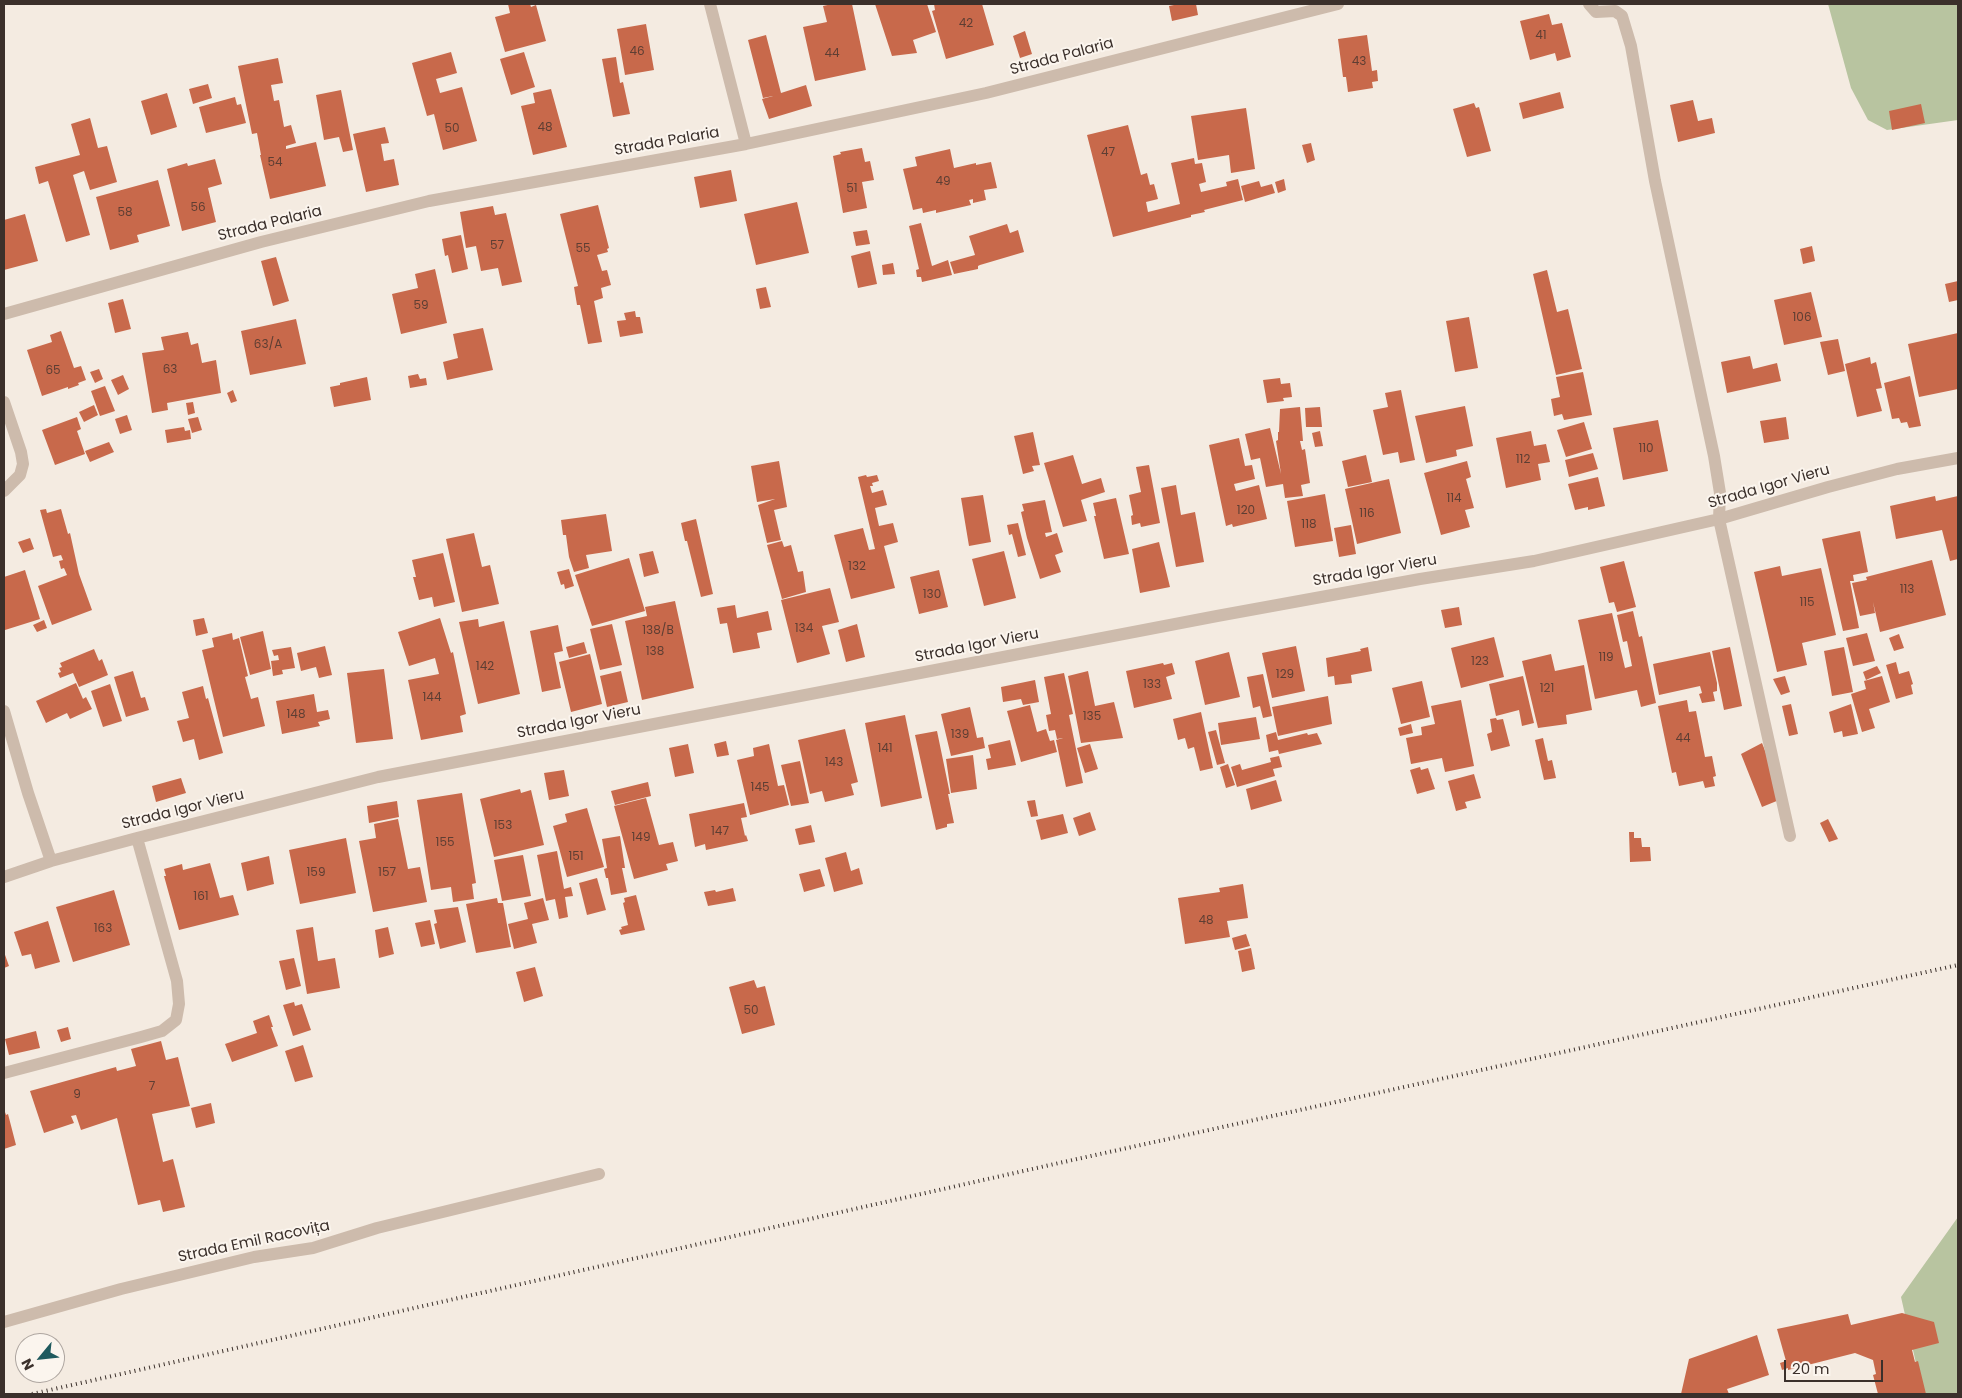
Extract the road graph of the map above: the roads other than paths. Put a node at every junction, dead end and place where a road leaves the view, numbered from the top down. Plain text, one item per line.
1 (710, 4) edge
2 (1338, 4) edge
3 (1589, 4) edge
4 (746, 144) junction
5 (4, 314) edge
6 (4, 402) edge
7 (1958, 458) edge
8 (4, 491) edge
9 (1719, 519) junction
10 (4, 711) edge
11 (1790, 836) dead end
12 (137, 838) junction
13 (51, 861) junction
14 (4, 877) edge
15 (4, 1073) edge
16 (599, 1174) dead end
17 (4, 1322) edge

1 - 4 street
2 - 4 street, Strada Palaria
3 - 9 street
4 - 5 street, Strada Palaria
6 - 8 street
7 - 9 street, Strada Igor Vieru
9 - 11 street
9 - 12 street, Strada Igor Vieru
10 - 13 street
12 - 13 street, Strada Igor Vieru
12 - 15 street
13 - 14 street, Strada Igor Vieru
16 - 17 street, Strada Emil Racovița

